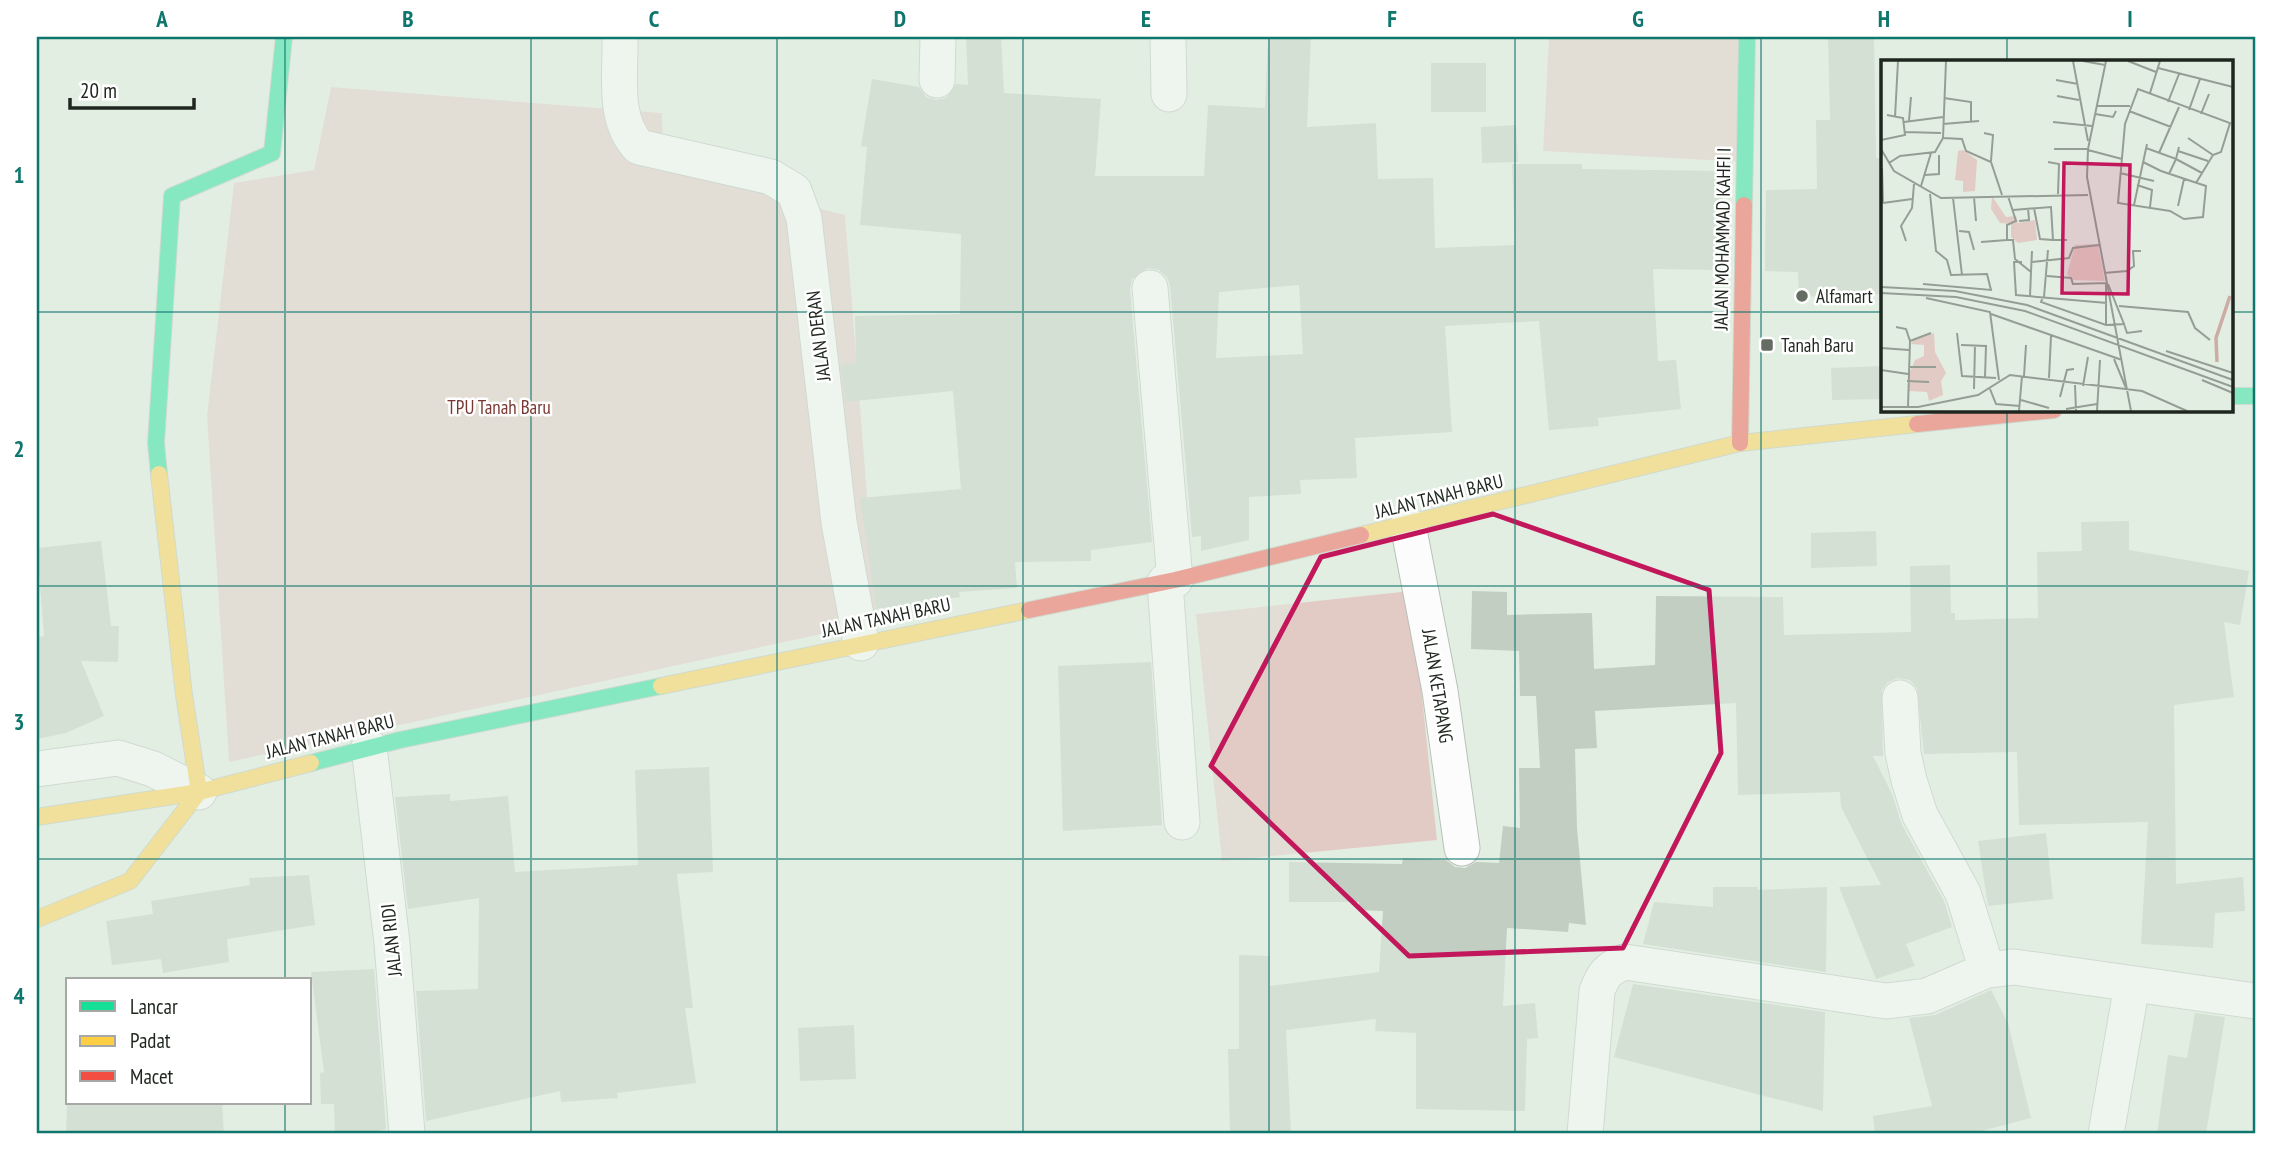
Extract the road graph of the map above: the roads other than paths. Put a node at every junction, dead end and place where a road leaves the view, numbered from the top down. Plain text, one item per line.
1 (284, 37) edge
2 (620, 37) edge
3 (938, 37) edge
4 (1168, 37) edge
5 (1747, 37) edge
6 (937, 80) dead end
7 (1168, 94) dead end
8 (1150, 288) dead end
9 (2232, 396) edge
10 (2255, 396) edge
11 (2044, 411) edge
12 (1740, 443) junction
13 (1408, 525) junction
14 (1170, 581) junction
15 (861, 643) junction
16 (1900, 698) dead end
17 (369, 747) junction
18 (37, 769) edge
19 (199, 792) junction
20 (37, 817) edge
21 (1182, 822) dead end
22 (1461, 848) dead end
23 (37, 919) edge
24 (1987, 970) junction
25 (2132, 985) junction
26 (2255, 1001) edge
27 (407, 1134) edge
28 (1585, 1134) edge
29 (2106, 1134) edge

1 - 19 main road
2 - 15 street, JALAN DERAN
3 - 6 street
4 - 7 street
5 - 12 main road, JALAN MOHAMMAD KAHFI I
8 - 14 street
9 - 10 main road
11 - 12 main road, JALAN TANAH BARU
12 - 13 main road, JALAN TANAH BARU
13 - 14 main road, JALAN TANAH BARU
13 - 22 street, JALAN KETAPANG
14 - 15 main road, JALAN TANAH BARU
14 - 21 street
15 - 17 main road, JALAN TANAH BARU
16 - 24 street
17 - 19 main road, JALAN TANAH BARU
17 - 27 street, JALAN RIDI
18 - 19 street
19 - 20 main road, JALAN TANAH BARU
19 - 23 main road
24 - 25 street
24 - 28 street
25 - 26 street
25 - 29 street

